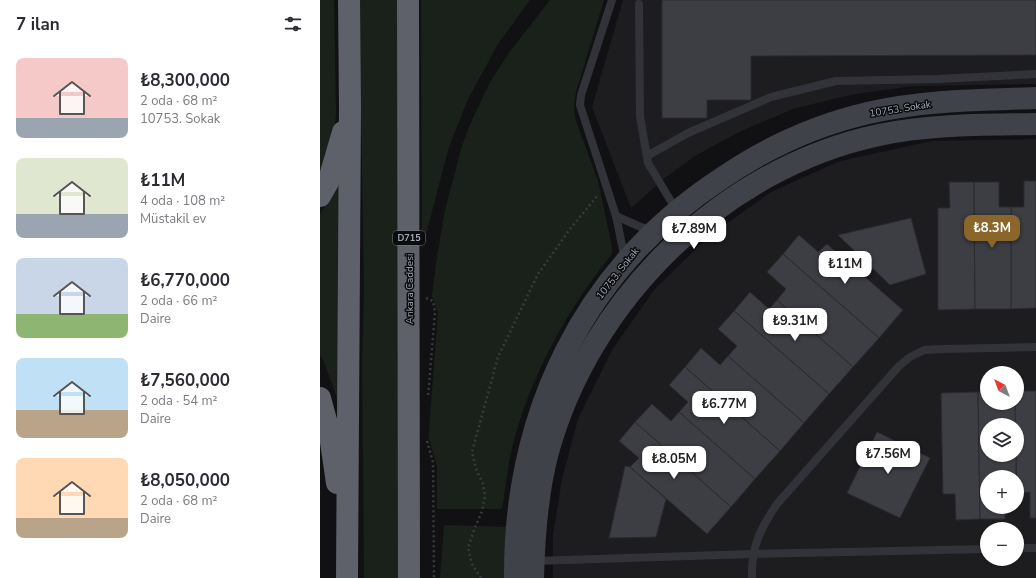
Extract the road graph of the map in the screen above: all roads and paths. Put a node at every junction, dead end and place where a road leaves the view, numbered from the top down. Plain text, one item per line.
1 (349, 0) edge
2 (408, 0) edge
3 (612, 0) edge
4 (639, 4) dead end
5 (1036, 74) edge
6 (1036, 98) edge
7 (350, 106) junction
8 (1036, 124) edge
9 (647, 156) junction
10 (606, 184) junction
11 (320, 196) edge
12 (677, 210) junction
13 (616, 216) junction
14 (660, 226) junction
15 (622, 264) junction
16 (426, 298) dead end
17 (1036, 347) edge
18 (320, 398) edge
19 (428, 400) dead end
20 (427, 439) dead end
21 (1024, 548) edge
22 (1036, 548) edge
23 (980, 549) edge
24 (752, 554) junction
25 (524, 567) edge
26 (343, 578) edge
27 (347, 578) edge
28 (409, 578) edge
29 (434, 578) edge
30 (481, 578) edge
31 (752, 578) edge

1 - 7 highway
2 - 28 highway, Ankara Caddesi / D715
3 - 10 lane
4 - 9 lane
5 - 9 lane
6 - 12 street, 10753. Sokak
7 - 11 highway
7 - 27 highway
8 - 25 street
9 - 12 lane
10 - 13 lane
10 - 30 path
12 - 14 street, 10753. Sokak
13 - 14 lane
13 - 15 lane
14 - 15 street, 10753. Sokak
15 - 25 street, 10753. Sokak
16 - 19 path
17 - 24 lane
18 - 26 highway
20 - 29 path
21 - 22 lane
23 - 24 lane
24 - 25 lane
24 - 31 lane

